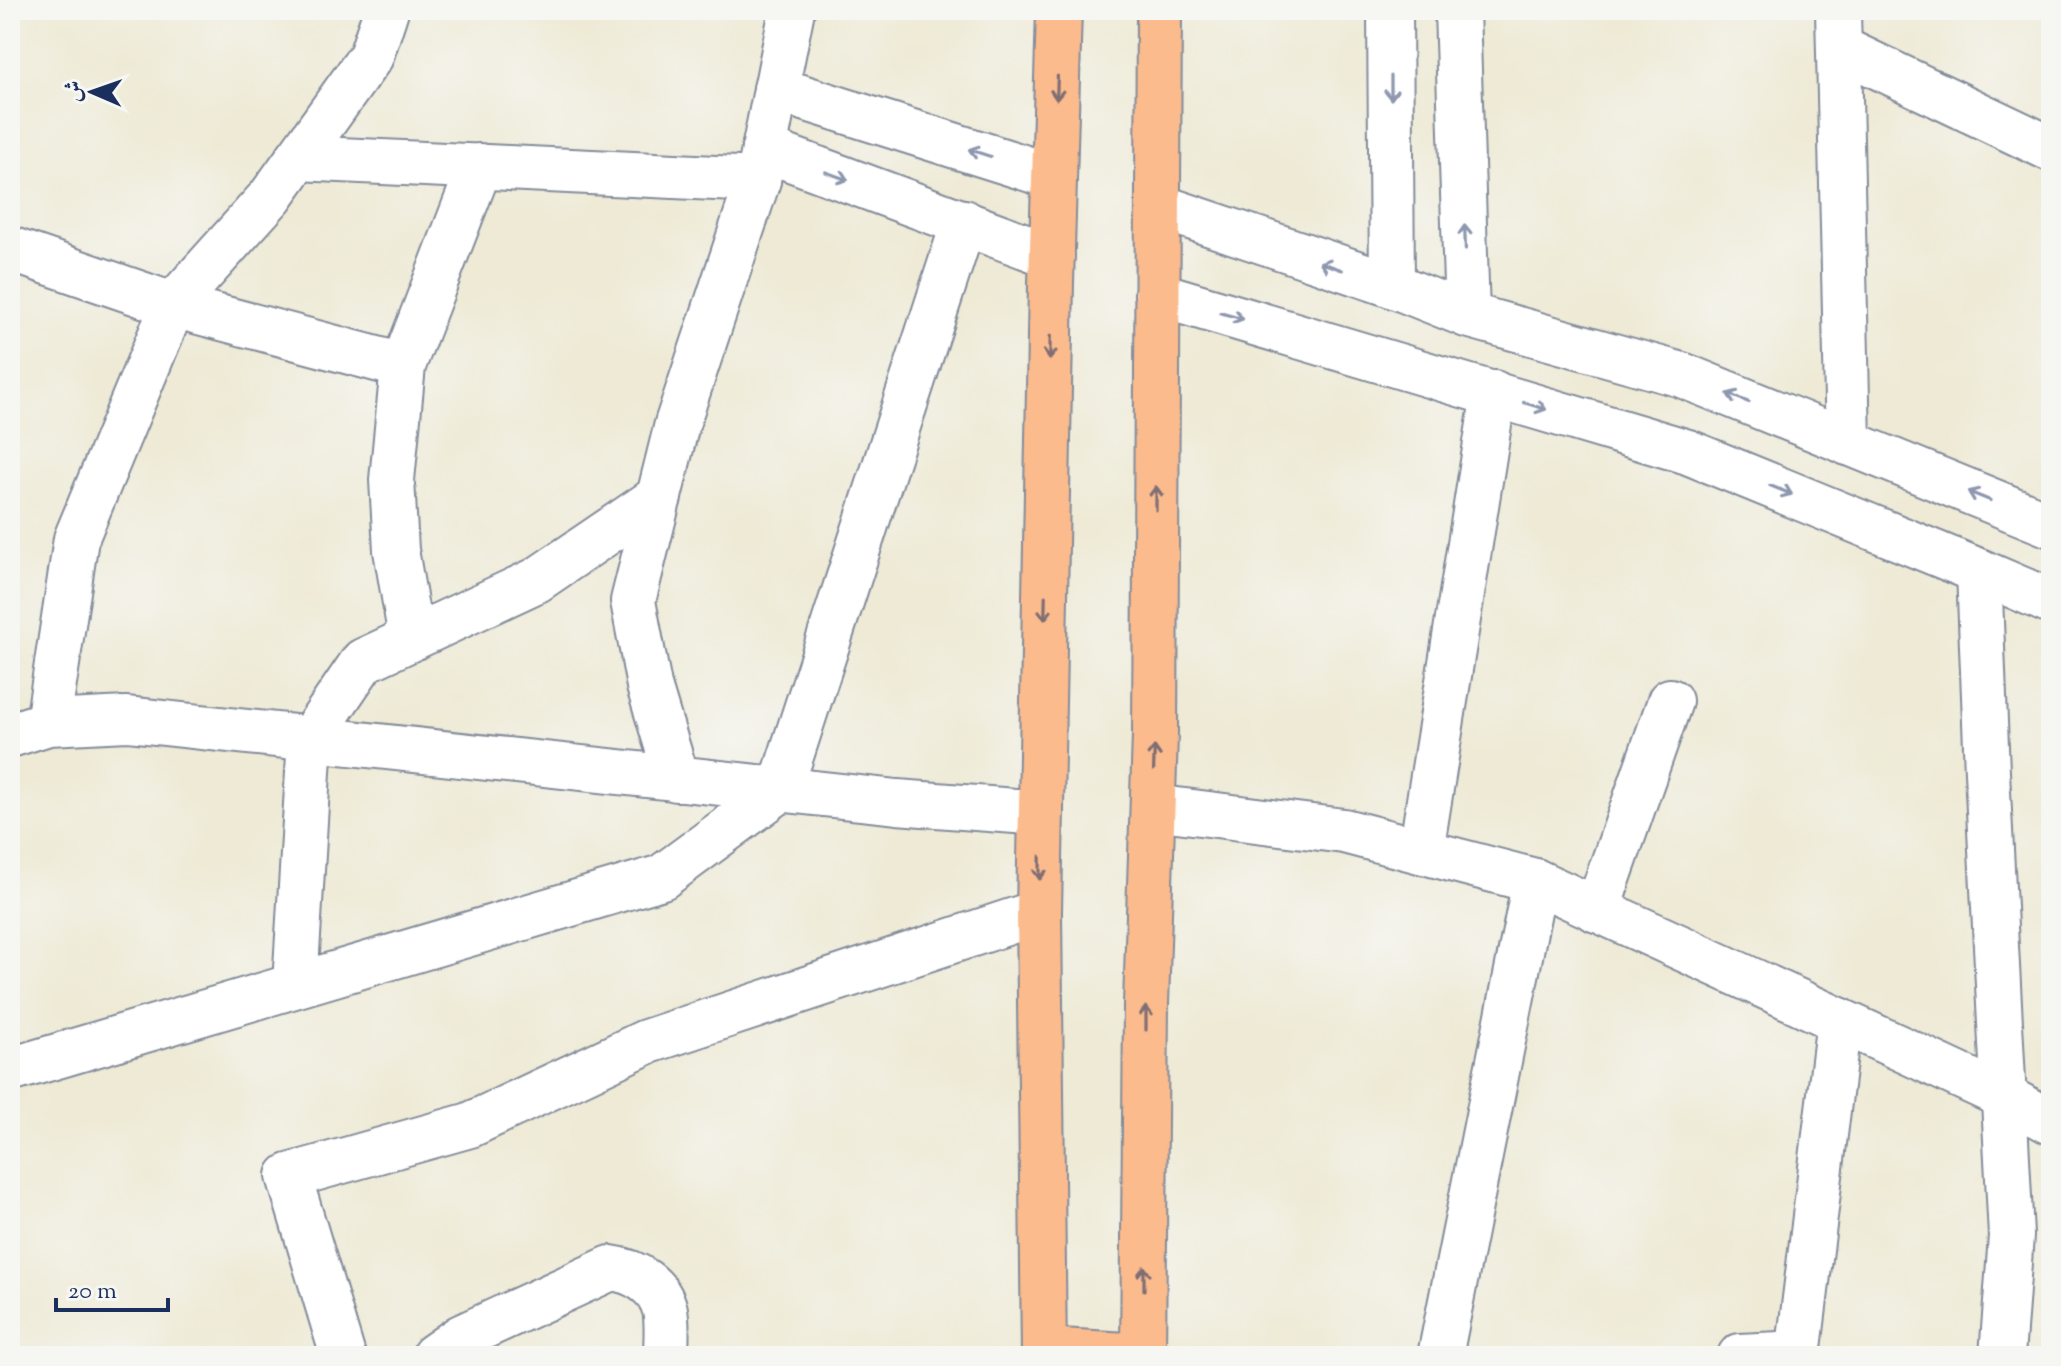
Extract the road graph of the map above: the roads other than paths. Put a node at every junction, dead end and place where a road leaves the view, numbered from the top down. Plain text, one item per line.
1 (386, 10) edge
2 (792, 10) edge
3 (1059, 10) edge
4 (1159, 10) edge
5 (1390, 10) edge
6 (1457, 10) edge
7 (1839, 29) edge
8 (776, 89) junction
9 (2051, 149) edge
10 (298, 158) junction
11 (761, 164) junction
12 (480, 166) junction
13 (1054, 177) junction
14 (1158, 206) junction
15 (964, 222) junction
16 (10, 249) edge
17 (1052, 256) junction
18 (1392, 285) junction
19 (1157, 294) junction
20 (173, 305) junction
21 (1467, 315) junction
22 (403, 366) junction
23 (1494, 393) junction
24 (1848, 443) junction
25 (659, 497) junction
26 (2051, 525) edge
27 (1979, 571) junction
28 (2051, 602) edge
29 (411, 638) junction
30 (1670, 701) dead end
31 (29, 729) edge
32 (310, 739) junction
33 (677, 779) junction
34 (780, 790) junction
35 (1153, 807) junction
36 (1041, 813) junction
37 (1421, 851) junction
38 (1535, 881) junction
39 (1597, 910) junction
40 (1039, 912) junction
41 (295, 985) junction
42 (1839, 1020) junction
43 (11, 1068) edge
44 (2003, 1096) junction
45 (2051, 1122) edge
46 (1044, 1353) edge
47 (1798, 1354) edge
48 (343, 1356) edge
49 (434, 1356) edge
50 (666, 1356) edge
51 (1143, 1356) edge
52 (1440, 1356) edge
53 (1740, 1356) edge
54 (2002, 1356) edge

1 - 10 street
2 - 8 street
3 -> 13 main road
4 - 14 main road
5 -> 18 street
21 -> 6 street
7 - 9 street
7 - 24 street
8 - 11 street
13 -> 8 street
10 - 12 street
10 - 20 street
11 - 12 street
11 -> 15 street
11 - 25 street
12 - 22 street
13 - 17 main road
18 -> 14 street
14 - 19 main road
15 - 17 street
15 - 34 street
16 - 20 street
17 -> 36 main road
18 - 21 street
19 -> 23 street
35 -> 19 main road
20 - 22 street
20 - 31 street
24 -> 21 street
22 - 29 street
23 -> 27 street
23 - 37 street
26 -> 24 street
25 - 29 street
25 - 33 street
27 - 28 street
27 - 44 street
29 - 32 street
30 - 39 street
31 - 32 street
32 - 33 street
32 - 41 street
33 - 34 street
34 - 36 street
34 - 41 street
35 - 37 street
51 -> 35 main road
36 -> 40 main road
37 - 38 street
38 - 39 street
38 - 52 street
39 - 42 street
40 - 46 main road
40 - 48 street
41 - 43 street
42 - 44 street
42 - 47 street
44 - 45 street
44 - 54 street
46 - 51 main road
47 - 53 street
49 - 50 street

